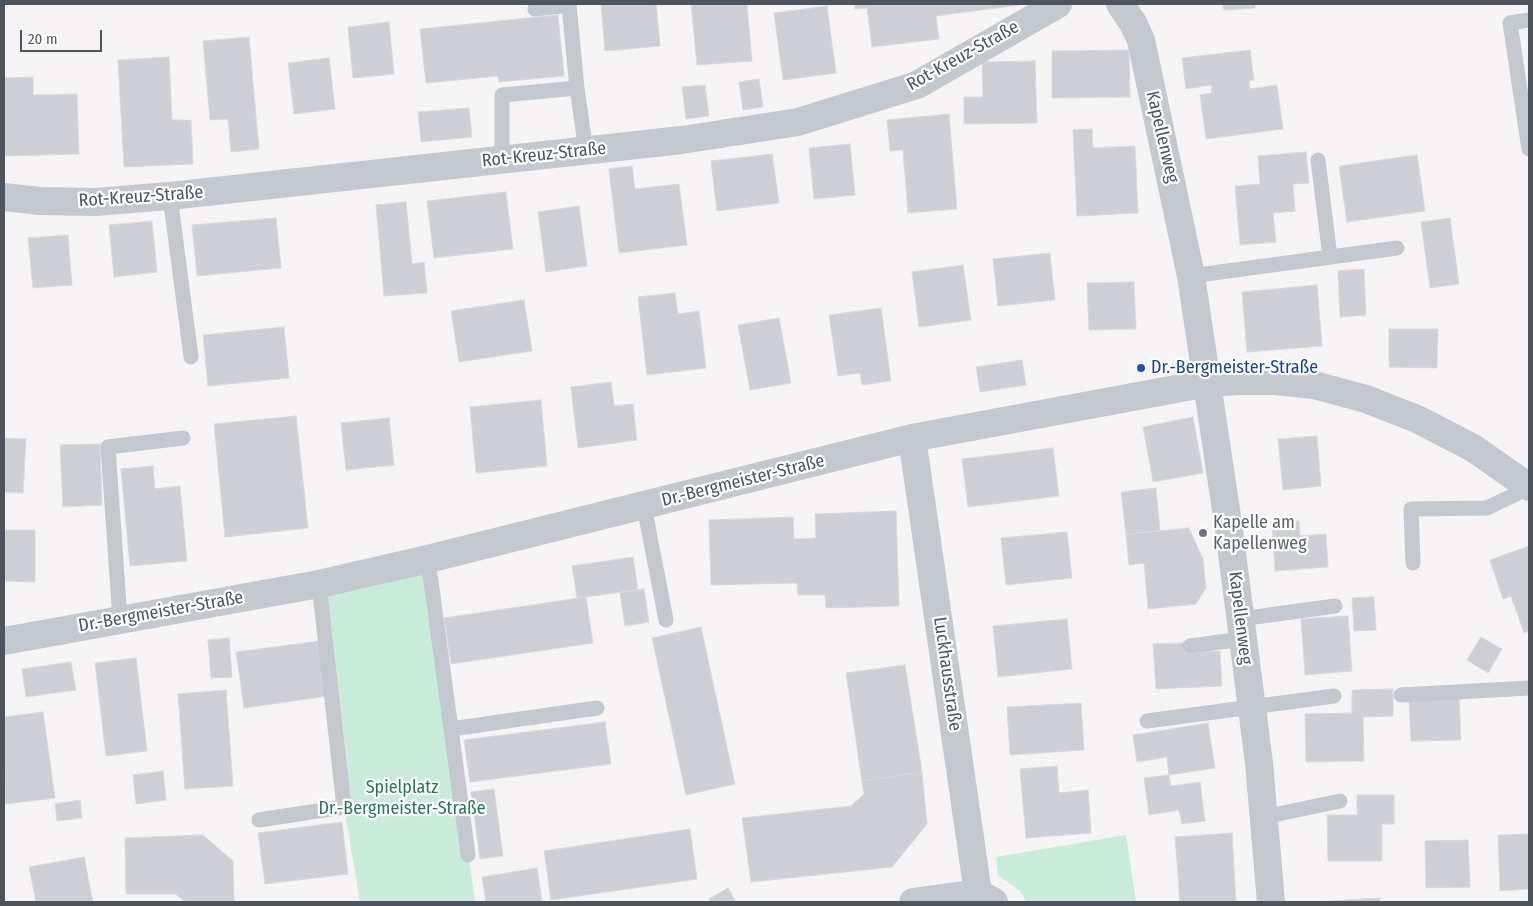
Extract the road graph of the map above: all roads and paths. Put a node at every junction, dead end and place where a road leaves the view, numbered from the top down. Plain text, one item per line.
1 (1058, 4) edge
2 (1120, 4) edge
3 (535, 9) dead end
4 (1529, 20) edge
5 (577, 88) junction
6 (1529, 149) edge
7 (586, 151) junction
8 (502, 160) junction
9 (1318, 160) dead end
10 (170, 196) junction
11 (4, 198) edge
12 (1397, 248) dead end
13 (1330, 257) junction
14 (1191, 276) junction
15 (191, 357) dead end
16 (1208, 383) junction
17 (184, 438) dead end
18 (912, 438) junction
19 (1529, 487) edge
20 (644, 506) junction
21 (428, 559) junction
22 (1413, 563) dead end
23 (319, 584) junction
24 (1335, 606) dead end
25 (120, 620) junction
26 (666, 620) dead end
27 (1241, 629) junction
28 (4, 641) edge
29 (1190, 646) dead end
30 (1529, 688) edge
31 (1401, 695) dead end
32 (1334, 696) dead end
33 (597, 708) dead end
34 (1252, 708) junction
35 (1147, 721) dead end
36 (451, 728) junction
37 (1340, 801) dead end
38 (1264, 817) junction
39 (259, 820) dead end
40 (468, 855) dead end
41 (986, 898) edge
42 (913, 902) edge
43 (1271, 902) edge

1 - 7 street, Rot-Kreuz-Straße
2 - 14 street, Kapellenweg
3 - 5 lane
4 - 6 lane
5 - 7 lane
5 - 8 lane
7 - 8 street, Rot-Kreuz-Straße
8 - 10 street, Rot-Kreuz-Straße
9 - 13 lane
10 - 11 street, Rot-Kreuz-Straße
10 - 15 lane
12 - 13 lane
13 - 14 lane
14 - 16 street, Kapellenweg
16 - 18 street, Dr.-Bergmeister-Straße
16 - 19 street, Dr.-Bergmeister-Straße
16 - 27 street, Kapellenweg
17 - 25 lane
18 - 20 street, Dr.-Bergmeister-Straße
18 - 41 street, Luckhausstraße
19 - 22 lane
20 - 21 street, Dr.-Bergmeister-Straße
20 - 26 lane, Dr.-Bergmeister-Straße
21 - 23 street, Dr.-Bergmeister-Straße
21 - 36 lane
23 - 25 street, Dr.-Bergmeister-Straße
23 - 39 lane
24 - 27 lane
25 - 28 street, Dr.-Bergmeister-Straße
27 - 29 lane
27 - 34 street, Kapellenweg
30 - 31 lane
32 - 34 lane
33 - 36 lane
34 - 35 lane
34 - 38 street, Kapellenweg
36 - 40 lane
37 - 38 lane
38 - 43 street, Kapellenweg
41 - 42 street

